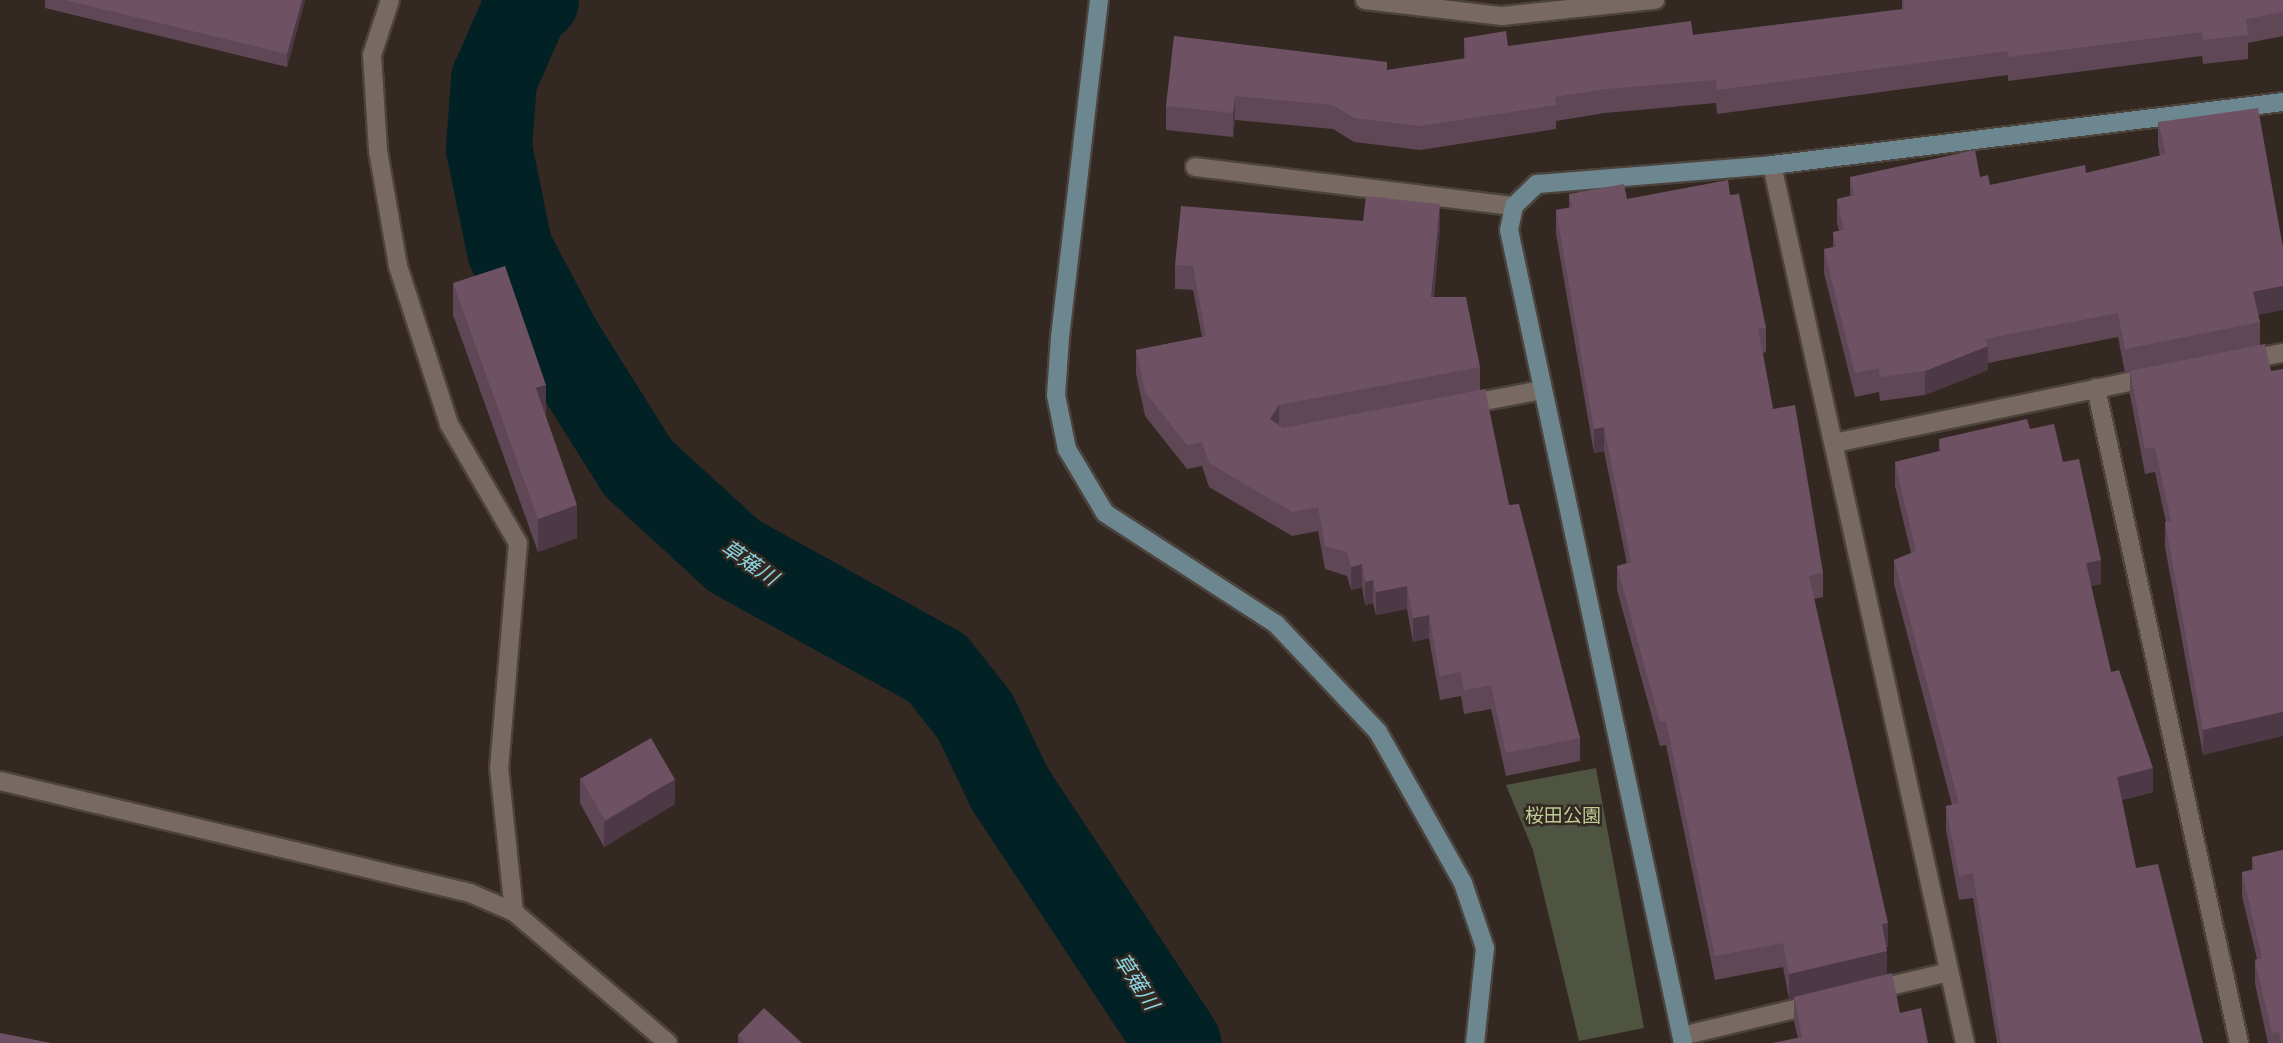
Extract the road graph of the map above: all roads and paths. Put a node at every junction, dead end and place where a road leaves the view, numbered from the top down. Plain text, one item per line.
1 (390, 0) edge
2 (1099, 0) edge
3 (1365, 0) edge
4 (1655, 0) edge
5 (2283, 102) edge
6 (1772, 165) junction
7 (1195, 167) dead end
8 (1514, 206) junction
9 (2283, 353) edge
10 (2230, 363) edge
11 (2176, 373) edge
12 (2096, 388) junction
13 (1542, 390) junction
14 (1446, 409) edge
15 (1834, 443) junction
16 (0, 781) edge
17 (514, 912) junction
18 (1949, 972) junction
19 (1856, 994) edge
20 (1829, 1000) edge
21 (1683, 1039) edge
22 (668, 1043) edge
23 (1475, 1043) edge
24 (1965, 1043) edge
25 (2239, 1043) edge

1 - 17 street
2 - 23 street
3 - 4 street
5 - 6 street
6 - 8 street
6 - 15 street
7 - 8 street
8 - 13 street
9 - 10 street
11 - 12 street
12 - 15 street
12 - 25 street
13 - 14 street
13 - 21 street
15 - 18 street
16 - 17 street
17 - 22 street
18 - 19 street
18 - 24 street
20 - 21 street

